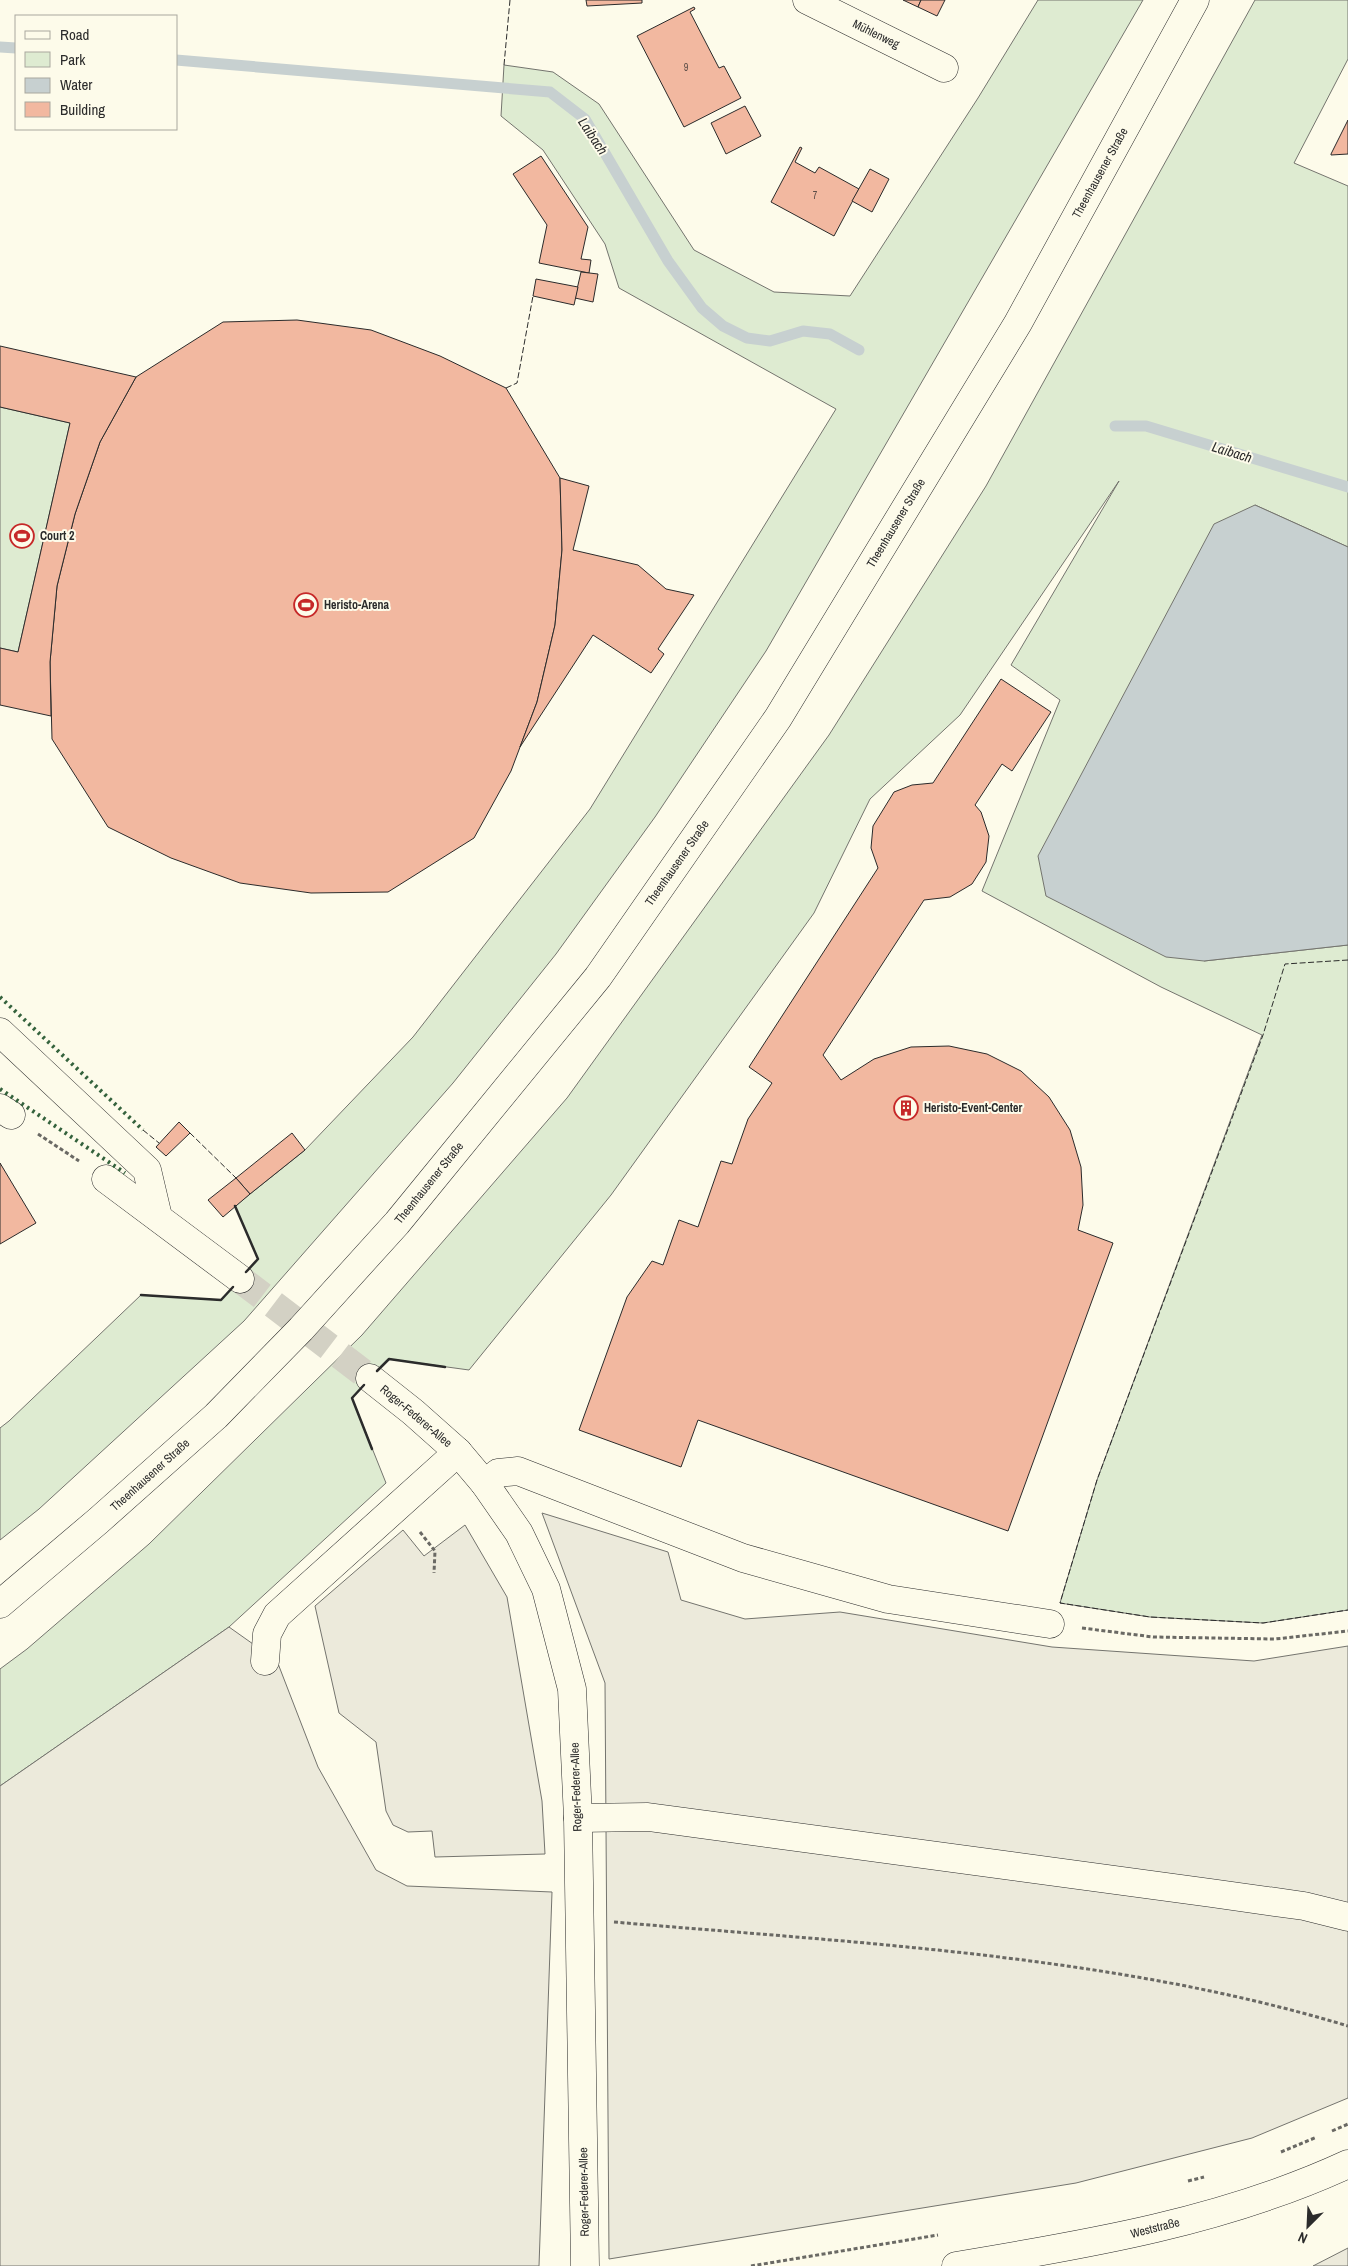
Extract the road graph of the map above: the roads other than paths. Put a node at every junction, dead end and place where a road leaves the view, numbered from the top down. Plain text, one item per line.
1 (807, 0) edge
2 (1195, 0) edge
3 (944, 68) dead end
4 (0, 1032) edge
5 (106, 1179) road end
6 (158, 1217) junction
7 (240, 1279) tunnel mouth
8 (370, 1378) tunnel mouth
9 (458, 1452) junction
10 (485, 1484) junction
11 (0, 1604) edge
12 (1050, 1624) road end
13 (265, 1661) dead end
14 (578, 1818) junction
15 (1348, 1917) edge
16 (1348, 2164) edge
17 (585, 2266) edge
18 (956, 2266) edge

1 - 3 main road, Mühlenweg
2 - 11 main road, Theenhausener Straße
4 - 6 main road
5 - 6 main road
6 - 7 main road
8 - 9 main road, Roger-Federer-Allee
9 - 10 main road, Roger-Federer-Allee
9 - 13 main road
10 - 12 main road
10 - 14 main road, Roger-Federer-Allee
14 - 15 main road
14 - 17 main road, Roger-Federer-Allee
16 - 18 main road, Weststraße

